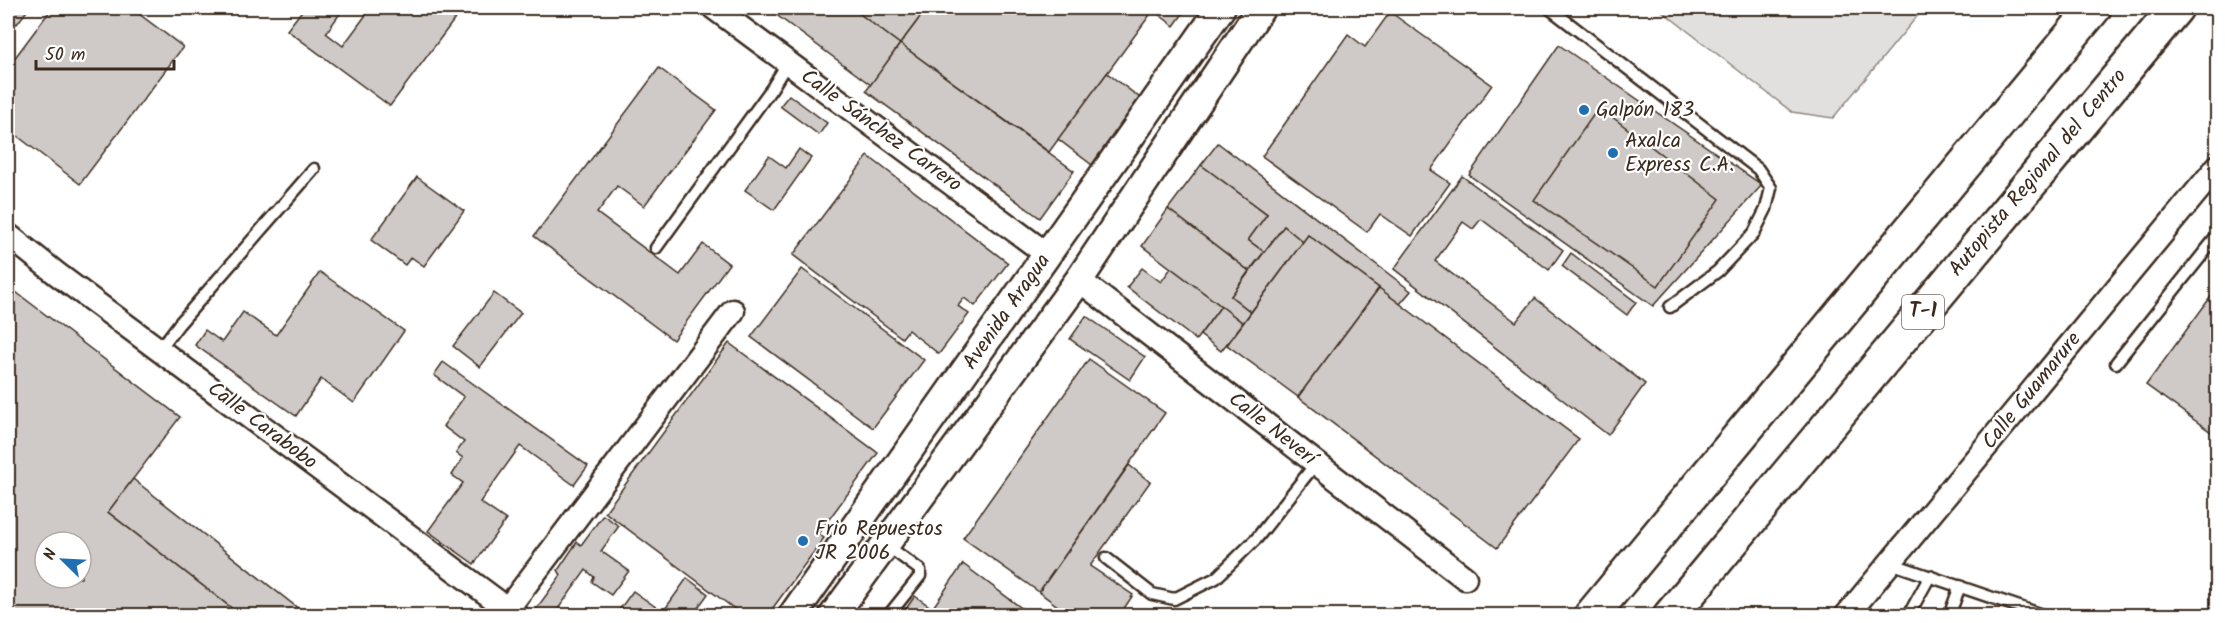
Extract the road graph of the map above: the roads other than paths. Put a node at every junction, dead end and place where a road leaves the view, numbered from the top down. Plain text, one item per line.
1 (714, 8) edge
2 (1221, 8) edge
3 (1261, 8) edge
4 (1549, 8) edge
5 (2094, 8) edge
6 (2176, 8) edge
7 (788, 62) junction
8 (314, 169) dead end
9 (2213, 180) edge
10 (8, 235) edge
11 (2217, 235) edge
12 (656, 248) dead end
13 (1048, 255) junction
14 (1079, 280) junction
15 (1670, 307) dead end
16 (733, 311) dead end
17 (159, 350) junction
18 (2116, 363) dead end
19 (1316, 463) junction
20 (885, 544) junction
21 (1106, 558) dead end
22 (1890, 563) junction
23 (1930, 576) junction
24 (1465, 578) dead end
25 (1960, 586) junction
26 (513, 612) edge
27 (792, 615) edge
28 (833, 615) edge
29 (888, 615) edge
30 (1590, 615) edge
31 (1670, 615) edge
32 (1846, 615) edge
33 (1908, 615) edge
34 (1949, 615) edge
35 (2046, 615) edge

1 - 7 street, Calle Sánchez Carrero
2 - 13 street, Avenida Aragua
3 - 14 street, Avenida Aragua
4 - 15 lane
5 - 30 highway
6 - 31 highway, Autopista Regional del Centro / T-1
7 - 12 lane
7 - 13 street, Calle Sánchez Carrero
8 - 17 lane
9 - 22 street, Calle Guamarure
10 - 17 street, Calle Carabobo
11 - 18 lane
13 - 27 street, Avenida Aragua
14 - 19 street, Calle Neverí
14 - 20 street, Avenida Aragua
16 - 26 street
17 - 26 street, Calle Carabobo
19 - 21 lane
19 - 24 street, Calle Neverí
20 - 28 street, Avenida Aragua
20 - 29 lane
22 - 23 lane
22 - 32 street, Calle Guamarure
23 - 25 lane
23 - 33 lane
25 - 34 lane
25 - 35 lane

